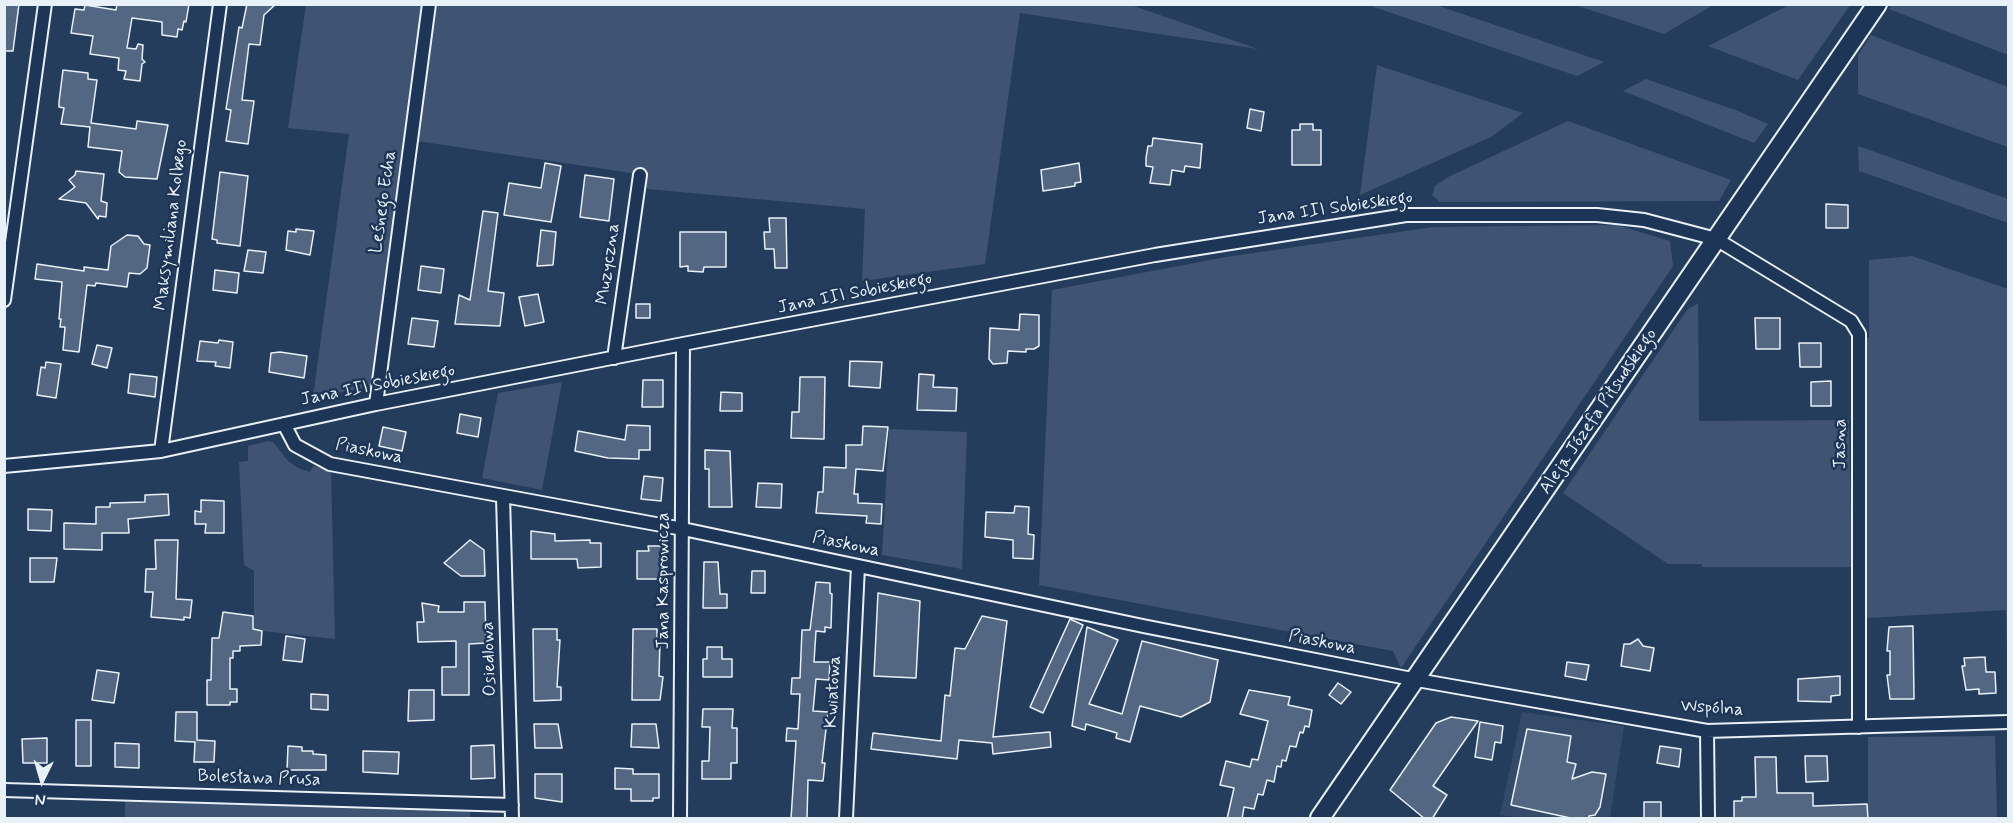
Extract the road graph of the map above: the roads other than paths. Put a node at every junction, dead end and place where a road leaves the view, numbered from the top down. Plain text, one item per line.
1 (45, 4) edge
2 (219, 4) edge
3 (429, 4) edge
4 (1877, 4) edge
5 (640, 175) dead end
6 (1716, 239) junction
7 (4, 300) edge
8 (683, 344) junction
9 (614, 358) junction
10 (376, 404) junction
11 (284, 424) junction
12 (161, 451) junction
13 (4, 466) edge
14 (503, 498) junction
15 (683, 529) junction
16 (858, 566) junction
17 (1417, 680) junction
18 (2008, 722) edge
19 (1859, 727) junction
20 (1707, 731) junction
21 (4, 790) edge
22 (512, 805) junction
23 (512, 819) edge
24 (680, 819) edge
25 (846, 819) edge
26 (1320, 819) edge
27 (1707, 819) edge

1 - 7 street
2 - 12 street, Maksymiliana Kolbego
3 - 10 street, Leśnego Echa
4 - 6 main road, Aleja Józefa Piłsudskiego
5 - 9 street, Muzyczna
6 - 8 street, Jana III Sobieskiego
6 - 17 main road, Aleja Józefa Piłsudskiego
6 - 19 street, Jasna
8 - 9 street, Jana III Sobieskiego
8 - 15 street, Jana Kasprowicza
9 - 10 street, Jana III Sobieskiego
10 - 11 street, Jana III Sobieskiego
11 - 12 street, Jana III Sobieskiego
11 - 14 street, Piaskowa
12 - 13 street, Jana III Sobieskiego
14 - 15 street, Piaskowa
14 - 22 street, Osiedlowa
15 - 16 street, Piaskowa
15 - 24 street, Jana Kasprowicza
16 - 17 street, Piaskowa
16 - 25 street, Kwiatowa
17 - 20 street, Wspólna
17 - 26 main road, Aleja Józefa Piłsudskiego
18 - 19 street, Wspólna
19 - 20 street, Wspólna
20 - 27 street
21 - 22 street, Bolesława Prusa
22 - 23 street, Osiedlowa

